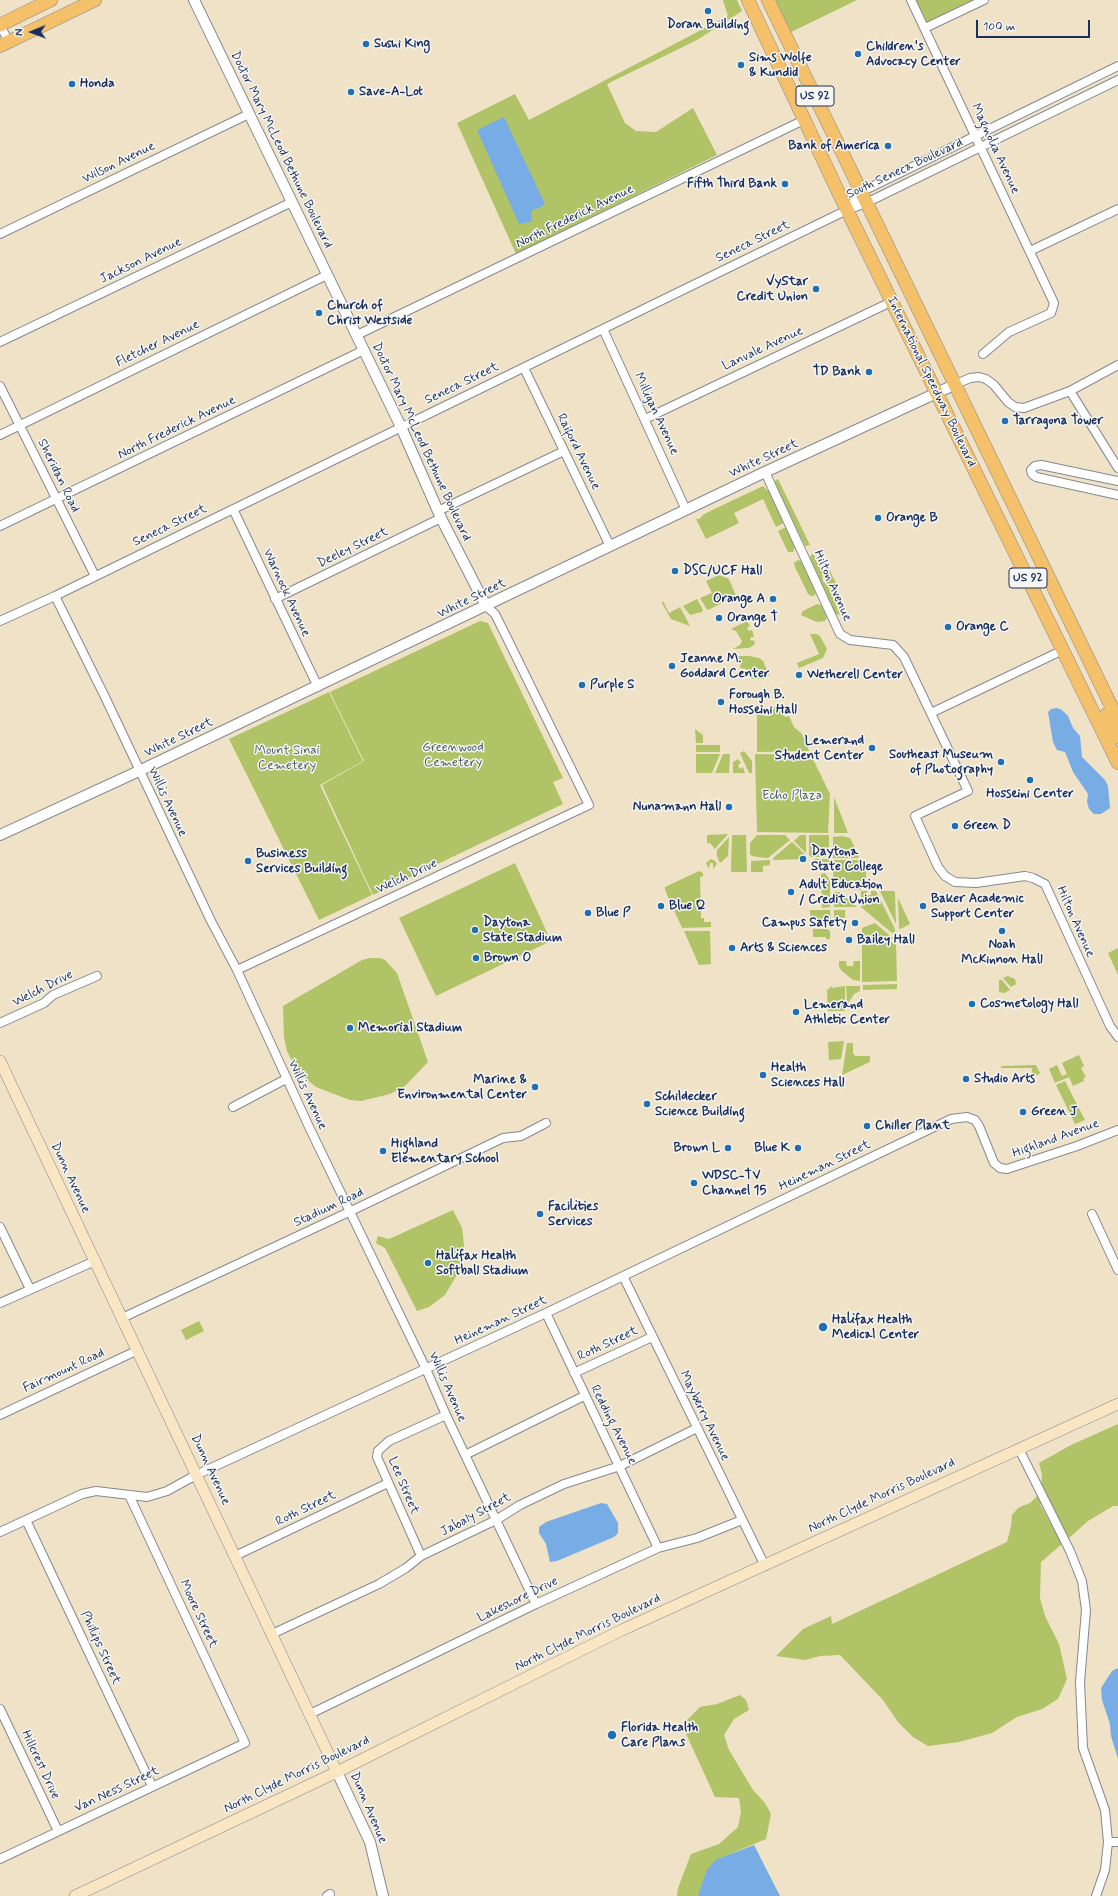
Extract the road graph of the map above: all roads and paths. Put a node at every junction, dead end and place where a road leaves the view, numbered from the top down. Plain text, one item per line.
1 (51, 0) edge
2 (95, 0) edge
3 (194, 0) edge
4 (748, 0) edge
5 (760, 0) edge
6 (768, 0) edge
7 (911, 0) edge
8 (984, 0) edge
9 (0, 25) edge
10 (925, 28) junction
11 (4, 44) edge
12 (1118, 66) edge
13 (800, 67) junction
14 (1100, 75) junction
15 (1118, 80) edge
16 (1106, 85) junction
17 (249, 114) junction
18 (804, 120) junction
19 (976, 136) junction
20 (981, 147) junction
21 (920, 164) junction
22 (925, 174) junction
23 (864, 198) junction
24 (292, 202) junction
25 (1118, 209) edge
26 (847, 210) junction
27 (0, 234) edge
28 (1030, 251) junction
29 (327, 275) junction
30 (891, 302) junction
31 (603, 329) junction
32 (356, 335) junction
33 (0, 342) edge
34 (364, 350) junction
35 (983, 354) dead end
36 (1118, 365) edge
37 (524, 368) junction
38 (954, 385) junction
39 (0, 386) edge
40 (1070, 391) junction
41 (936, 393) junction
42 (645, 419) junction
43 (19, 425) junction
44 (401, 427) junction
45 (0, 435) edge
46 (564, 450) junction
47 (1118, 468) edge
48 (765, 472) junction
49 (1118, 481) edge
50 (1118, 495) edge
51 (56, 500) junction
52 (233, 509) junction
53 (686, 510) junction
54 (440, 515) junction
55 (1000, 522) junction
56 (0, 526) edge
57 (610, 546) junction
58 (95, 576) junction
59 (55, 596) junction
60 (275, 599) junction
61 (486, 606) junction
62 (1066, 614) junction
63 (0, 620) edge
64 (1063, 650) junction
65 (318, 687) junction
66 (931, 713) junction
67 (1118, 720) edge
68 (1118, 737) edge
69 (1118, 763) edge
70 (140, 771) junction
71 (588, 805) joint
72 (0, 835) edge
73 (237, 970) junction
74 (97, 976) dead end
75 (0, 1023) edge
76 (1118, 1037) edge
77 (0, 1061) edge
78 (286, 1080) junction
79 (233, 1107) dead end
80 (960, 1117) joint
81 (546, 1123) dead end
82 (1118, 1130) edge
83 (349, 1212) junction
84 (1092, 1214) dead end
85 (0, 1227) edge
86 (95, 1261) junction
87 (1118, 1270) edge
88 (623, 1276) junction
89 (30, 1289) junction
90 (0, 1303) edge
91 (546, 1313) junction
92 (122, 1318) junction
93 (652, 1337) junction
94 (138, 1350) junction
95 (426, 1369) junction
96 (574, 1373) junction
97 (584, 1396) junction
98 (1118, 1404) edge
99 (0, 1415) edge
100 (446, 1415) junction
101 (697, 1428) junction
102 (1019, 1449) junction
103 (465, 1455) junction
104 (620, 1466) junction
105 (196, 1475) junction
106 (388, 1483) junction
107 (129, 1495) junction
108 (26, 1520) junction
109 (496, 1520) junction
110 (742, 1520) junction
111 (0, 1532) edge
112 (658, 1548) junction
113 (235, 1556) junction
114 (421, 1556) junction
115 (765, 1566) junction
116 (536, 1604) junction
117 (272, 1634) junction
118 (0, 1709) edge
119 (310, 1714) junction
120 (245, 1743) joint
121 (338, 1772) junction
122 (152, 1786) junction
123 (58, 1831) junction
124 (1108, 1842) junction
125 (1118, 1842) edge
126 (0, 1859) edge
127 (75, 1896) edge
128 (383, 1896) edge
129 (1096, 1896) edge

1 - 9 main road
2 - 11 main road
3 - 17 street, Doctor Mary McLeod Bethune Boulevard
4 - 18 main road, International Speedway Boulevard / US 92
5 - 13 main road
6 - 13 main road, International Speedway Boulevard / US 92
7 - 10 street, Magnolia Avenue
8 - 10 street
9 - 11 street
10 - 19 street, Magnolia Avenue
12 - 14 street, South Seneca Boulevard
13 - 23 main road, International Speedway Boulevard / US 92
14 - 16 street
14 - 19 street, South Seneca Boulevard
15 - 16 street, South Seneca Boulevard
16 - 20 street, South Seneca Boulevard
17 - 24 street, Doctor Mary McLeod Bethune Boulevard
17 - 27 street, Wilson Avenue
18 - 26 main road, International Speedway Boulevard / US 92
18 - 32 street, North Frederick Avenue
19 - 20 street, Magnolia Avenue
19 - 21 street, South Seneca Boulevard
20 - 22 street, South Seneca Boulevard
20 - 28 street, Magnolia Avenue
21 - 22 street
21 - 23 street, South Seneca Boulevard
22 - 23 street, South Seneca Boulevard
23 - 26 street, South Seneca Boulevard
23 - 26 street, South Seneca Boulevard
23 - 38 main road, International Speedway Boulevard / US 92
24 - 29 street, Doctor Mary McLeod Bethune Boulevard
24 - 33 street, Jackson Avenue
25 - 28 street
26 - 30 main road, International Speedway Boulevard / US 92
26 - 31 street, Seneca Street
28 - 35 street, Magnolia Avenue
29 - 32 street, Doctor Mary McLeod Bethune Boulevard
29 - 43 street, Fletcher Avenue
30 - 41 main road, International Speedway Boulevard / US 92
30 - 42 street, Lanvale Avenue
31 - 37 street, Seneca Street
31 - 42 street, Milligan Avenue
32 - 34 street, Doctor Mary McLeod Bethune Boulevard
34 - 44 street, Doctor Mary McLeod Bethune Boulevard
34 - 51 street, North Frederick Avenue
36 - 40 street
37 - 44 street, Seneca Street
37 - 46 street, Raiford Avenue
38 - 40 street
38 - 41 street, White Street
38 - 62 main road, International Speedway Boulevard / US 92
39 - 43 street, Sheridan Road
40 - 47 street
41 - 48 street, White Street
41 - 55 main road, International Speedway Boulevard / US 92
42 - 53 street, Milligan Avenue
43 - 45 street, Fletcher Avenue
43 - 51 street, Sheridan Road
44 - 52 street, Seneca Street
44 - 54 street, Doctor Mary McLeod Bethune Boulevard
46 - 54 street, Deeley Street
46 - 57 street, Raiford Avenue
48 - 53 street, White Street
48 - 66 street, Hilton Avenue
49 - 50 street
51 - 56 street, North Frederick Avenue
51 - 58 street, Sheridan Road
52 - 58 street, Seneca Street
52 - 60 street, Warnock Avenue
53 - 57 street, White Street
54 - 60 street, Deeley Street
54 - 61 street, Doctor Mary McLeod Bethune Boulevard
55 - 62 main road
55 - 64 main road, International Speedway Boulevard / US 92
57 - 61 street, White Street
58 - 59 street, Seneca Street
59 - 63 street, Seneca Street
59 - 70 street, Willis Avenue
60 - 65 street, Warnock Avenue
61 - 65 street, White Street
61 - 71 street, Doctor Mary McLeod Bethune Boulevard
62 - 67 main road, International Speedway Boulevard / US 92
64 - 66 street
64 - 68 main road
64 - 69 main road, International Speedway Boulevard / US 92
65 - 70 street, White Street
66 - 76 street, Hilton Avenue
70 - 72 street, White Street
70 - 73 street, Willis Avenue
71 - 73 street, Welch Drive
73 - 78 street, Willis Avenue
74 - 75 street, Welch Drive
77 - 86 main road, Dunn Avenue
78 - 79 street
78 - 83 street, Willis Avenue
80 - 82 street, Highland Avenue
80 - 88 street, Heineman Street
81 - 83 street, Stadium Road
83 - 92 street, Stadium Road
83 - 95 street, Willis Avenue
84 - 87 street
85 - 89 street
86 - 89 street
86 - 92 main road, Dunn Avenue
88 - 91 street, Heineman Street
88 - 93 street, Mayberry Avenue
89 - 90 street
91 - 95 street, Heineman Street
91 - 96 street, Redding Avenue
92 - 94 main road, Dunn Avenue
93 - 96 street, Roth Street
93 - 101 street, Mayberry Avenue
94 - 99 street, Fairmount Road
94 - 105 main road, Dunn Avenue
95 - 100 street, Willis Avenue
95 - 105 street, Heineman Street
96 - 97 street, Redding Avenue
97 - 103 street
97 - 104 street, Redding Avenue
98 - 102 main road, North Clyde Morris Boulevard
100 - 103 street, Willis Avenue
100 - 106 street, Lee Street
101 - 104 street, Jabaly Street
101 - 110 street, Mayberry Avenue
102 - 115 main road, North Clyde Morris Boulevard
102 - 124 street
103 - 109 street, Willis Avenue
104 - 109 street, Jabaly Street
104 - 112 street, Redding Avenue
105 - 107 street, Heineman Street
105 - 113 main road, Dunn Avenue
106 - 113 street, Roth Street
106 - 114 street, Lee Street
107 - 108 street, Heineman Street
107 - 120 street, Moore Street
108 - 111 street, Heineman Street
108 - 122 street, Phillips Street
109 - 114 street, Jabaly Street
109 - 116 street, Willis Avenue
110 - 112 street, Lakeshore Drive
110 - 115 street, Mayberry Avenue
112 - 116 street, Lakeshore Drive
113 - 117 main road, Dunn Avenue
114 - 117 street, Jabaly Street
115 - 121 main road, North Clyde Morris Boulevard
116 - 119 street, Lakeshore Drive
117 - 119 main road, Dunn Avenue
118 - 123 street, Hillcrest Drive
119 - 121 main road, Dunn Avenue
120 - 122 street, Van Ness Street
121 - 127 main road, North Clyde Morris Boulevard
121 - 128 street, Dunn Avenue
122 - 123 street, Van Ness Street
123 - 126 street, Van Ness Street
124 - 125 street
124 - 129 street

